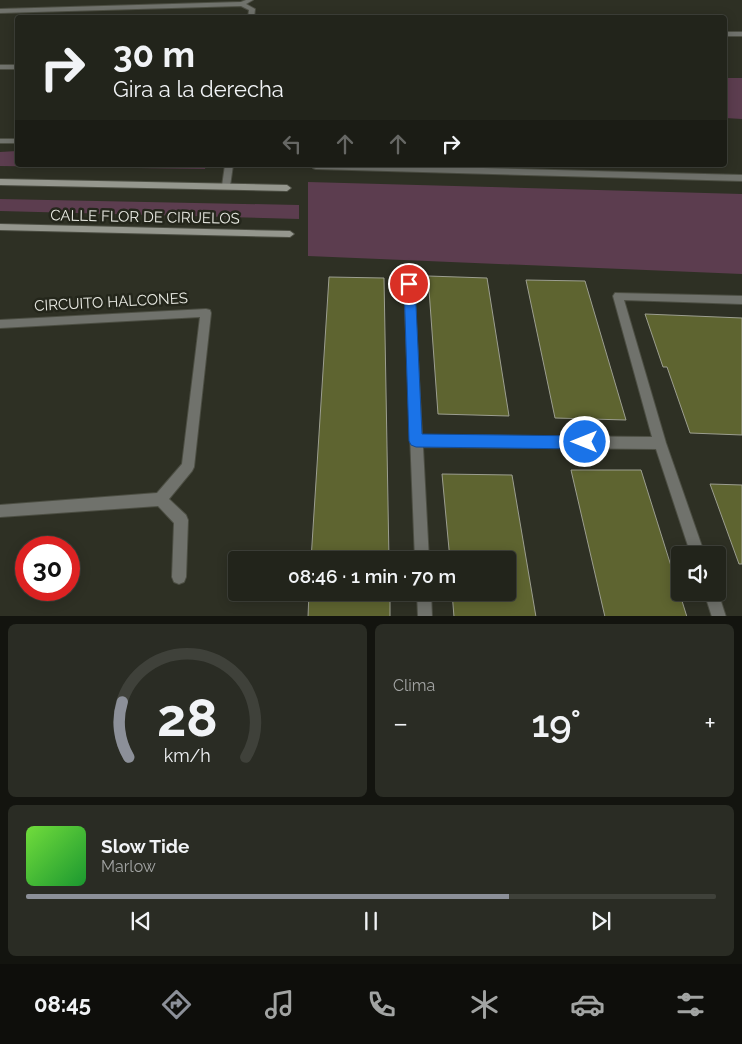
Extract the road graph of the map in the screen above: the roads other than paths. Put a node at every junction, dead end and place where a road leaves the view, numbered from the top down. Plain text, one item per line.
1 (250, 0) edge
2 (242, 4) junction
3 (0, 12) edge
4 (251, 15) edge
5 (727, 34) edge
6 (742, 34) edge
7 (0, 67) edge
8 (15, 67) edge
9 (0, 141) edge
10 (15, 141) edge
11 (229, 167) edge
12 (352, 167) edge
13 (742, 178) edge
14 (0, 182) edge
15 (226, 186) junction
16 (287, 188) dead end
17 (0, 227) edge
18 (290, 234) dead end
19 (409, 284) dead end
20 (742, 300) edge
21 (0, 324) edge
22 (416, 441) junction
23 (660, 443) junction
24 (160, 499) junction
25 (0, 511) edge
26 (695, 546) edge
27 (422, 551) edge
28 (179, 577) dead end
29 (424, 601) edge
30 (714, 601) edge
31 (425, 616) edge
32 (719, 616) edge

1 - 2 street
2 - 3 street
2 - 4 street
5 - 6 street
7 - 8 street
9 - 10 street
11 - 15 street
12 - 13 street
14 - 15 main road
15 - 16 main road
17 - 18 main road, CALLE FLOR DE CIRUELOS
19 - 22 street
20 - 23 street
21 - 24 street, CIRCUITO HALCONES
22 - 23 street
22 - 27 street
23 - 26 street
24 - 25 street
24 - 28 street
29 - 31 street
30 - 32 street

